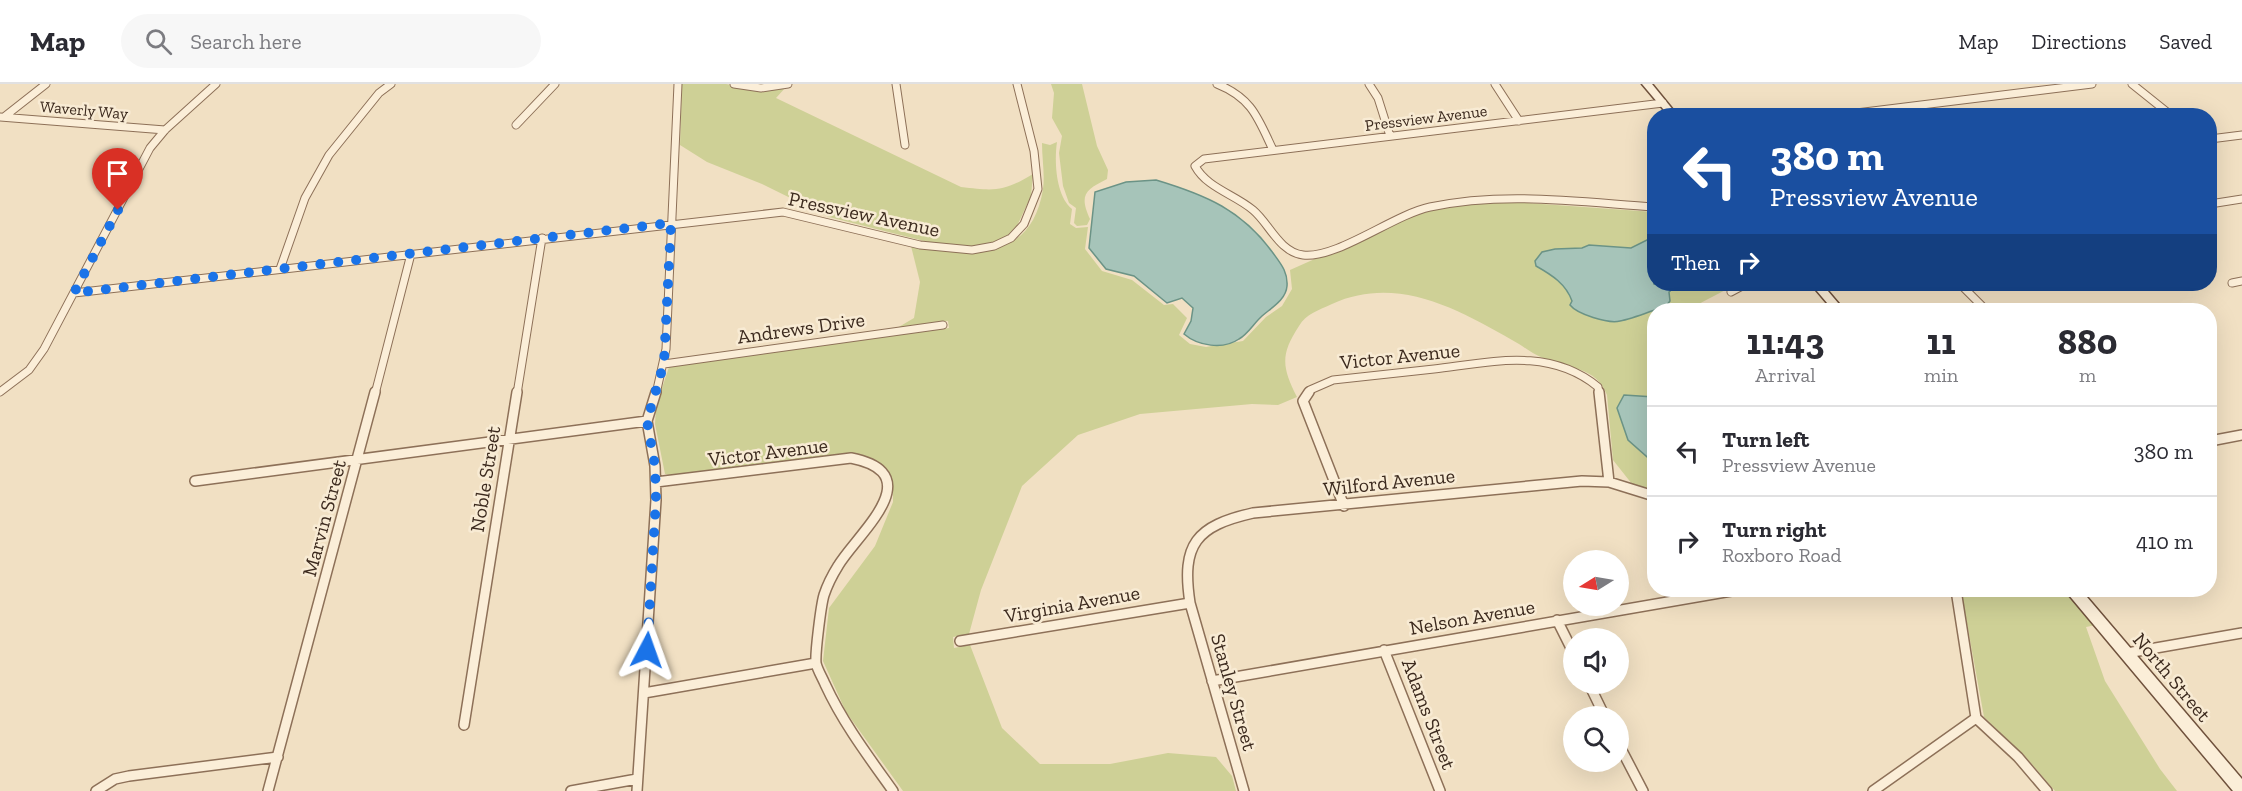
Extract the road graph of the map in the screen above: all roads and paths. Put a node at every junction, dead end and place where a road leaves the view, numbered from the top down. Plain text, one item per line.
1 (46, 84) edge
2 (216, 84) edge
3 (391, 84) edge
4 (555, 84) edge
5 (678, 84) edge
6 (734, 84) edge
7 (788, 84) edge
8 (896, 84) edge
9 (1017, 84) edge
10 (1217, 84) edge
11 (1370, 84) edge
12 (1496, 84) edge
13 (1647, 84) edge
14 (2092, 84) edge
15 (2132, 84) edge
16 (1663, 103) junction
17 (1667, 108) edge
18 (1897, 108) edge
19 (2162, 108) edge
20 (1, 118) edge
21 (1519, 121) junction
22 (516, 124) dead end
23 (165, 130) junction
24 (2242, 135) edge
25 (1390, 136) junction
26 (2217, 138) edge
27 (905, 145) dead end
28 (1273, 150) junction
29 (2242, 200) edge
30 (2217, 203) edge
31 (1647, 207) edge
32 (671, 223) junction
33 (542, 238) junction
34 (411, 254) junction
35 (280, 269) junction
36 (2242, 281) edge
37 (2232, 282) dead end
38 (1822, 291) edge
39 (1967, 291) edge
40 (74, 293) junction
41 (1833, 303) edge
42 (1979, 303) edge
43 (943, 325) dead end
44 (664, 363) junction
45 (0, 392) edge
46 (647, 421) junction
47 (2242, 435) edge
48 (509, 440) junction
49 (2217, 440) edge
50 (358, 460) junction
51 (195, 481) dead end
52 (656, 482) junction
53 (1609, 482) junction
54 (1647, 494) edge
55 (1344, 506) junction
56 (1695, 597) edge
57 (1957, 597) edge
58 (2079, 597) edge
59 (1190, 603) junction
60 (1557, 620) junction
61 (1563, 632) edge
62 (2242, 633) edge
63 (960, 641) dead end
64 (1384, 650) junction
65 (2127, 653) junction
66 (816, 663) junction
67 (1212, 681) junction
68 (644, 693) junction
69 (1976, 718) junction
70 (464, 725) dead end
71 (278, 757) junction
72 (1629, 765) edge
73 (637, 779) junction
74 (100, 788) edge
75 (2242, 790) edge
76 (268, 791) edge
77 (571, 791) edge
78 (637, 791) edge
79 (893, 791) edge
80 (1244, 791) edge
81 (1440, 791) edge
82 (1642, 791) edge
83 (1873, 791) edge
84 (2047, 791) edge

1 - 20 street
2 - 23 street
3 - 35 street
4 - 22 street
5 - 32 street
6 - 7 street
8 - 27 street
9 - 32 street, Pressview Avenue
10 - 28 street
11 - 25 street
12 - 21 street
13 - 16 street
14 - 18 street
15 - 19 street
16 - 17 street
16 - 21 street, Pressview Avenue
20 - 23 street, Waverly Way
21 - 25 street, Pressview Avenue
23 - 40 street
24 - 26 street
25 - 28 street, Pressview Avenue
28 - 31 street, Pressview Avenue
29 - 30 street
32 - 33 street, Pressview Avenue
32 - 44 street
33 - 34 street, Pressview Avenue
33 - 48 street, Noble Street
34 - 35 street, Pressview Avenue
34 - 50 street, Marvin Street
35 - 40 street, Pressview Avenue
36 - 37 street
38 - 41 street
39 - 42 street
40 - 45 street
43 - 44 street, Andrews Drive
44 - 46 street
46 - 48 street
46 - 52 street
47 - 49 street
48 - 50 street
48 - 70 street, Noble Street
50 - 51 street
50 - 71 street, Marvin Street
52 - 66 street, Victor Avenue
52 - 68 street
53 - 54 street, Wilford Avenue
53 - 55 street, Wilford Avenue
53 - 55 street, Victor Avenue
55 - 59 street, Wilford Avenue
56 - 60 street, Nelson Avenue
57 - 69 street
58 - 65 street, North Street
59 - 63 street, Virginia Avenue
59 - 67 street, Stanley Street
60 - 61 street
60 - 64 street, Nelson Avenue
62 - 65 street
64 - 67 street, Nelson Avenue
64 - 81 street, Adams Street
65 - 75 street, North Street
66 - 68 street
66 - 79 street
67 - 80 street, Stanley Street
68 - 73 street
69 - 83 street
69 - 84 street
71 - 74 street
71 - 76 street, Marvin Street
72 - 82 street
73 - 77 street
73 - 78 street

